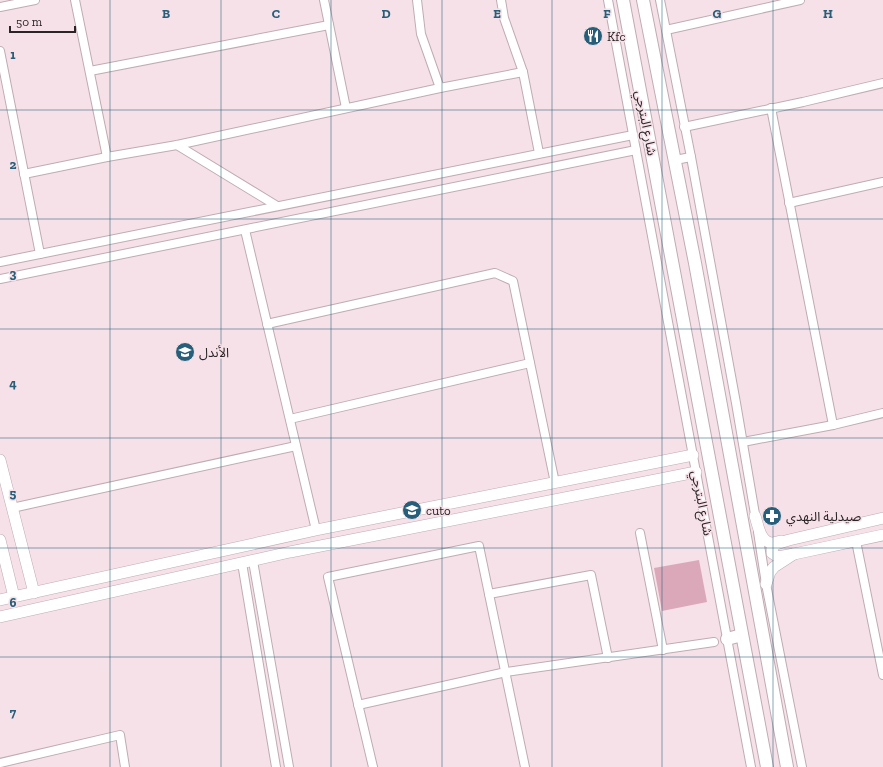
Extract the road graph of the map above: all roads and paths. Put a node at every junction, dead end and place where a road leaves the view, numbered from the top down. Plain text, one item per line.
1 (35, 0) edge
2 (75, 0) edge
3 (324, 0) edge
4 (417, 0) edge
5 (502, 0) edge
6 (608, 0) edge
7 (623, 0) edge
8 (644, 0) edge
9 (660, 0) edge
10 (800, 0) edge
11 (0, 7) edge
12 (329, 25) junction
13 (666, 30) junction
14 (0, 51) edge
15 (90, 71) junction
16 (523, 72) junction
17 (883, 83) edge
18 (440, 88) junction
19 (346, 108) junction
20 (770, 108) junction
21 (684, 127) junction
22 (633, 135) junction
23 (177, 145) junction
24 (636, 150) junction
25 (539, 153) junction
26 (107, 157) junction
27 (691, 158) junction
28 (675, 160) junction
29 (24, 174) junction
30 (883, 182) edge
31 (789, 203) junction
32 (277, 206) junction
33 (245, 230) junction
34 (652, 240) junction
35 (669, 245) junction
36 (40, 254) junction
37 (0, 262) edge
38 (0, 279) edge
39 (268, 324) junction
40 (710, 349) junction
41 (689, 353) junction
42 (530, 363) junction
43 (718, 392) junction
44 (736, 403) junction
45 (883, 413) edge
46 (290, 419) junction
47 (832, 425) junction
48 (743, 442) junction
49 (296, 446) junction
50 (693, 455) junction
51 (0, 460) edge
52 (696, 472) junction
53 (555, 483) junction
54 (12, 508) junction
55 (755, 516) junction
56 (883, 518) edge
57 (316, 530) junction
58 (640, 532) dead end
59 (883, 535) edge
60 (0, 540) edge
61 (789, 540) junction
62 (856, 541) junction
63 (239, 548) junction
64 (794, 554) junction
65 (248, 562) junction
66 (766, 584) junction
67 (34, 593) junction
68 (489, 594) junction
69 (14, 597) junction
70 (0, 600) edge
71 (0, 617) edge
72 (742, 635) junction
73 (727, 639) junction
74 (714, 642) dead end
75 (663, 650) junction
76 (608, 658) junction
77 (506, 672) junction
78 (883, 675) edge
79 (787, 694) junction
80 (774, 696) junction
81 (358, 705) junction
82 (0, 763) edge
83 (126, 767) edge
84 (276, 767) edge
85 (289, 767) edge
86 (373, 767) edge
87 (525, 767) edge
88 (751, 767) edge
89 (767, 767) edge
90 (787, 767) edge
91 (802, 767) edge

1 - 11 street
2 - 15 street
3 - 12 street
4 - 18 street
5 - 16 street
6 - 22 street, شارع البترجي
7 - 35 main road, شارع البترجي
8 - 28 main road, شارع البترجي
9 - 13 street
10 - 13 street
12 - 15 street
12 - 19 street
13 - 21 street
14 - 29 street
15 - 26 street
16 - 18 street
16 - 25 street
17 - 20 street
18 - 19 street
19 - 23 street
20 - 21 street
20 - 31 street
21 - 27 street
22 - 24 street, شارع البترجي
22 - 25 street
23 - 26 street
23 - 32 street
24 - 33 street
24 - 34 street, شارع البترجي
25 - 32 street
26 - 29 street
27 - 28 street, شارع البترجي
27 - 44 street
28 - 40 main road, شارع البترجي
29 - 36 street
30 - 31 street
31 - 47 street
32 - 36 street
33 - 38 street
33 - 39 street
34 - 35 street
34 - 50 street, شارع البترجي
35 - 41 main road, شارع البترجي
36 - 37 street
39 - 42 street
39 - 46 street
40 - 41 main road
40 - 43 main road, شارع البترجي
41 - 72 main road, شارع البترجي
42 - 46 street
42 - 53 street
43 - 44 street
43 - 80 main road, شارع البترجي
44 - 48 street
45 - 47 street
46 - 49 street
47 - 48 street
48 - 55 street
49 - 54 street
49 - 57 street
50 - 52 street, شارع البترجي
50 - 53 street
51 - 54 street
52 - 65 street
52 - 73 street, شارع البترجي
53 - 57 street
54 - 67 street
55 - 61 street
55 - 66 street
56 - 61 street
57 - 63 street
58 - 75 street
59 - 62 street
60 - 69 street
61 - 64 street
62 - 64 street
62 - 78 street
63 - 65 street
63 - 67 street
64 - 66 street
65 - 71 street
65 - 84 street
65 - 85 street
66 - 79 street
67 - 69 street
68 - 76 street
68 - 77 street
68 - 81 street
69 - 70 street
72 - 73 main road
72 - 89 main road, شارع البترجي
73 - 88 street, شارع البترجي
74 - 75 street
75 - 76 street
76 - 77 street
77 - 81 street
77 - 87 street
79 - 80 street
79 - 91 street
80 - 90 main road, شارع البترجي
81 - 86 street
82 - 83 street

